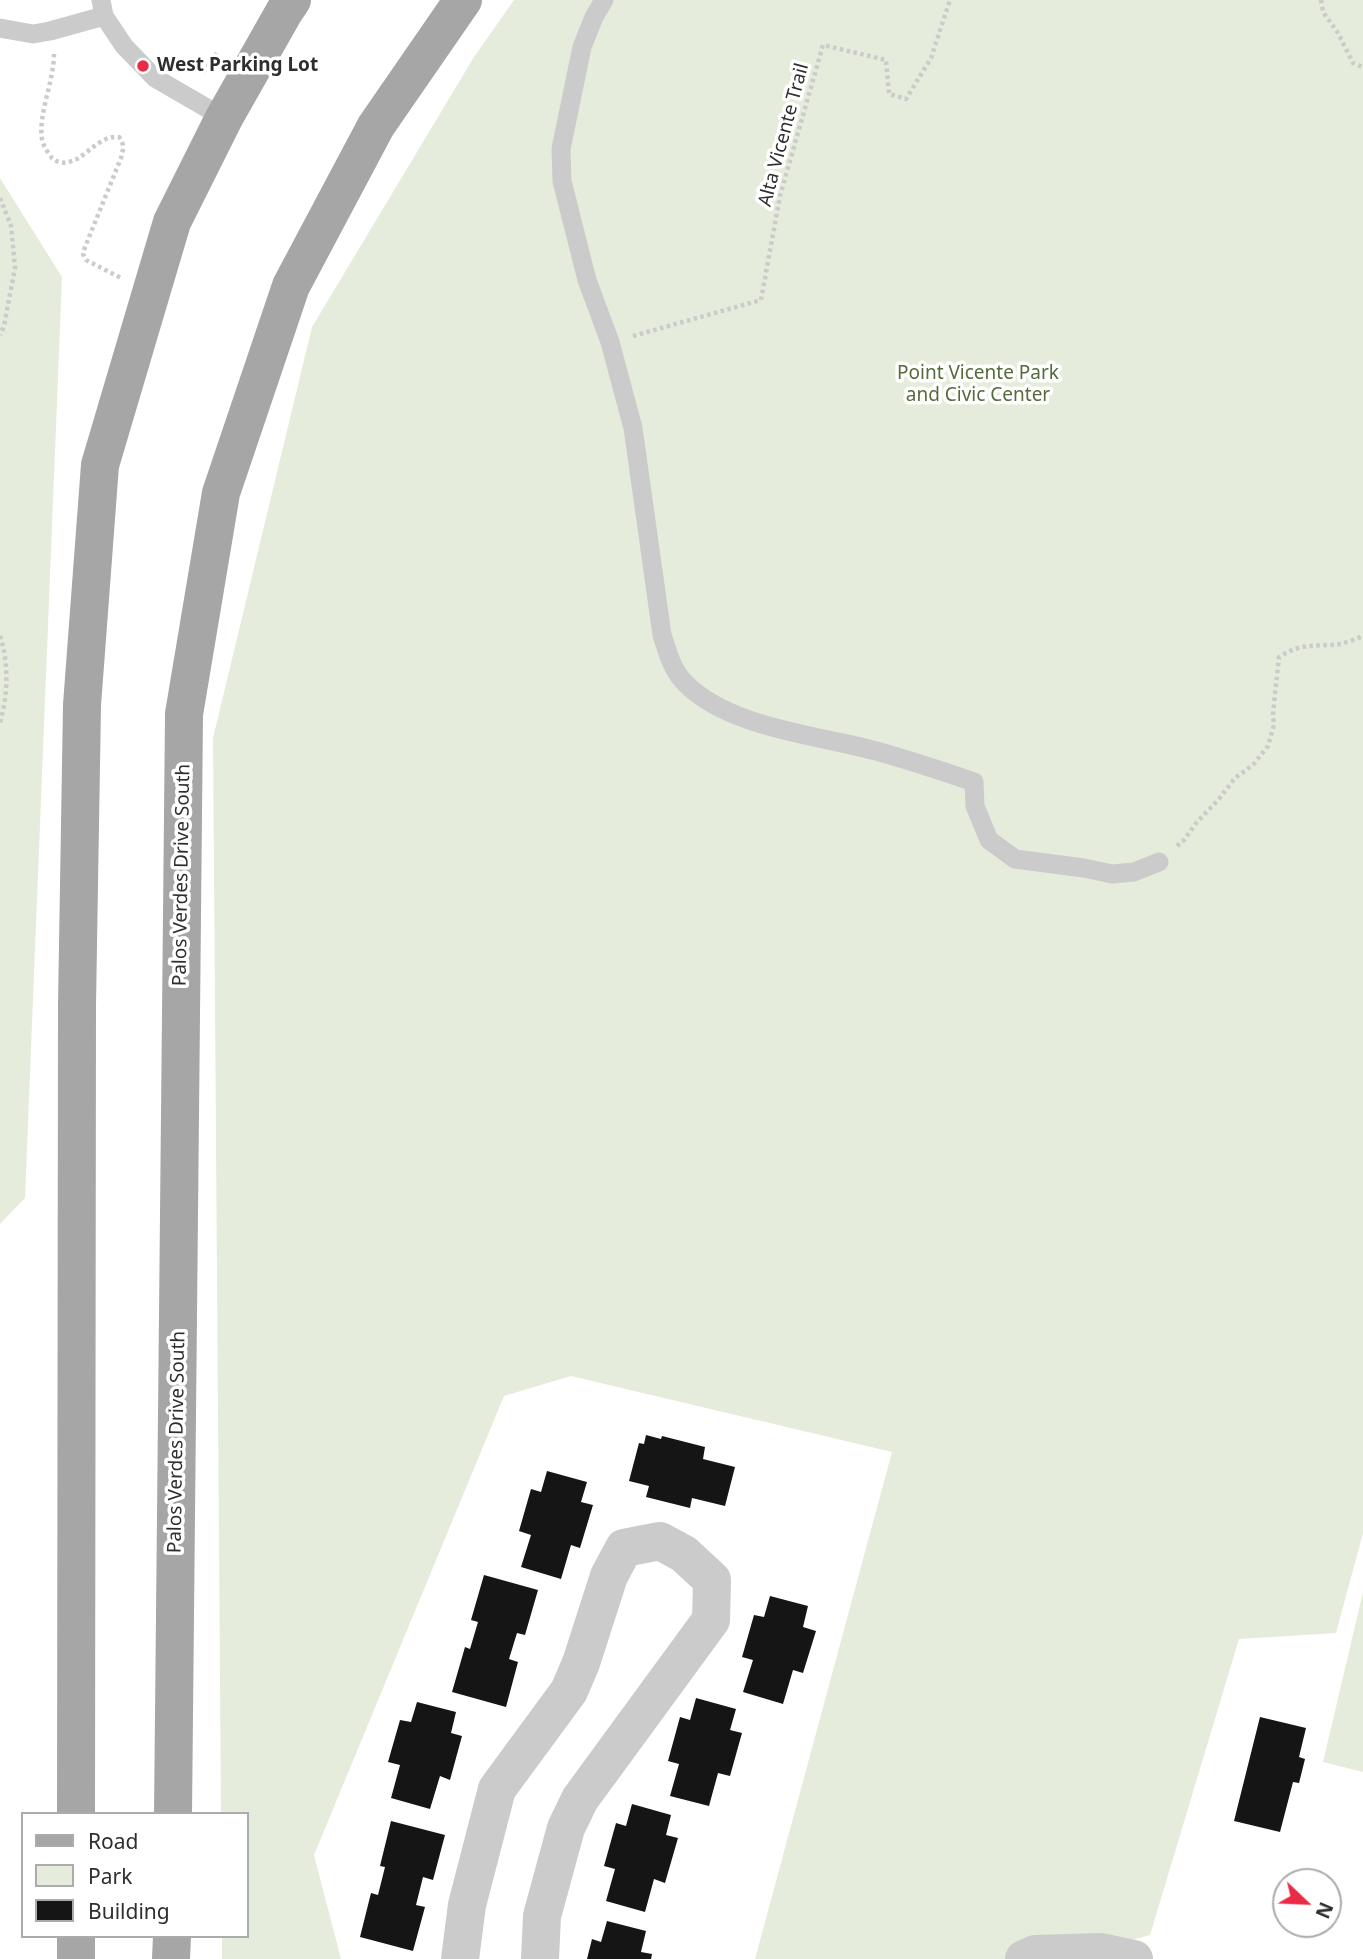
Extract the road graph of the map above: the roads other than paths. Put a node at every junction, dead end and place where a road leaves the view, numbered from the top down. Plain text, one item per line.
1 (292, 0) edge
2 (463, 0) edge
3 (604, 0) edge
4 (102, 8) edge
5 (0, 28) edge
6 (224, 118) junction
7 (1159, 862) road end
8 (76, 1812) edge
9 (173, 1812) edge
10 (76, 1938) edge
11 (172, 1938) edge
12 (76, 1959) edge
13 (172, 1959) edge
14 (460, 1959) edge
15 (540, 1959) edge
16 (1024, 1959) edge
17 (1134, 1959) edge

1 - 6 main road
2 - 9 main road, Palos Verdes Drive South
3 - 7 lane
4 - 5 lane
4 - 6 lane
6 - 8 main road
10 - 12 main road
11 - 13 main road
14 - 15 street
16 - 17 street

